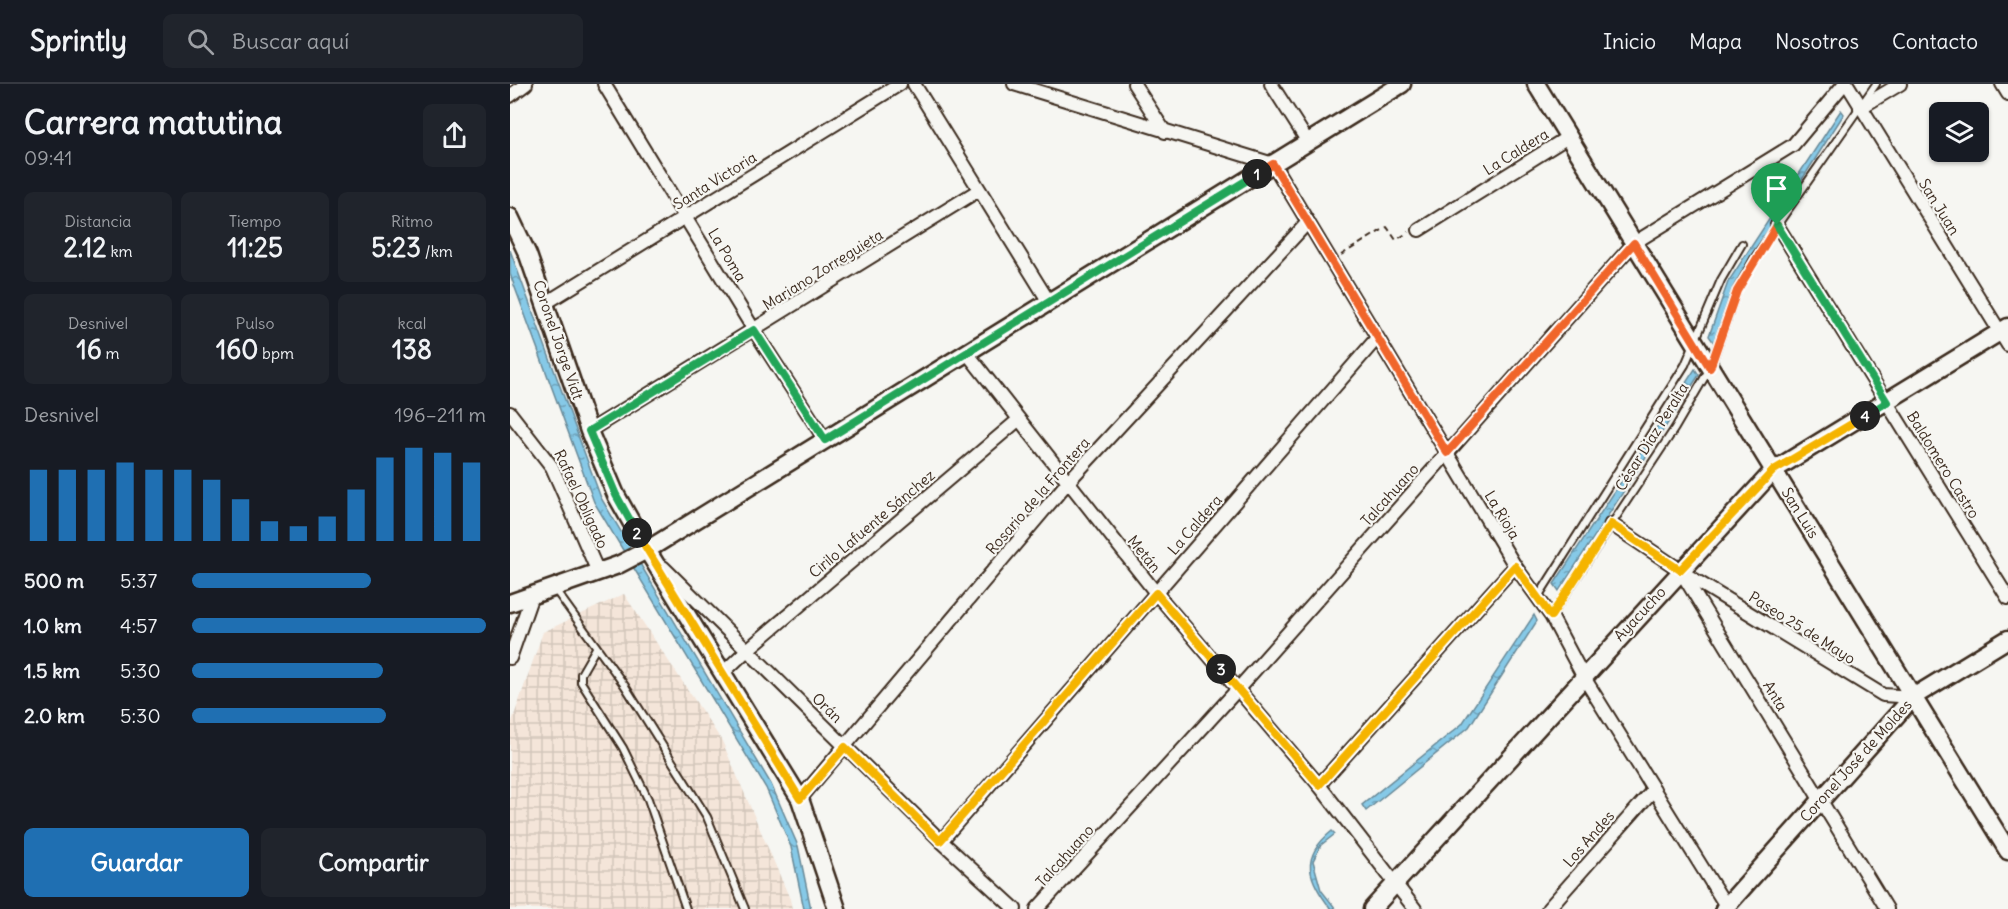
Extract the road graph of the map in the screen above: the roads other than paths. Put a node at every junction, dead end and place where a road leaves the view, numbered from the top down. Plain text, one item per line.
1 (526, 84) edge
2 (604, 84) edge
3 (900, 84) edge
4 (914, 84) edge
5 (1014, 84) edge
6 (1134, 84) edge
7 (1271, 84) edge
8 (1402, 84) edge
9 (1536, 84) edge
10 (1845, 84) edge
11 (1876, 84) edge
12 (1899, 84) edge
13 (2002, 84) edge
14 (2008, 94) edge
15 (510, 96) edge
16 (1860, 108) junction
17 (1165, 132) junction
18 (1569, 137) junction
19 (1308, 142) junction
20 (1273, 164) junction
21 (979, 190) junction
22 (510, 216) edge
23 (686, 216) junction
24 (1308, 222) junction
25 (1777, 225) junction
26 (1419, 230) road end
27 (1634, 243) junction
28 (1742, 244) dead end
29 (1049, 302) junction
30 (546, 303) junction
31 (754, 330) junction
32 (2005, 334) edge
33 (1377, 338) junction
34 (1695, 343) junction
35 (967, 354) junction
36 (1710, 368) junction
37 (1887, 402) junction
38 (510, 413) edge
39 (1017, 421) junction
40 (589, 431) junction
41 (825, 440) junction
42 (1447, 453) junction
43 (1774, 470) junction
44 (1067, 483) junction
45 (1611, 524) junction
46 (643, 553) junction
47 (1515, 566) junction
48 (1680, 570) junction
49 (598, 572) junction
50 (554, 587) junction
51 (1156, 593) junction
52 (532, 595) junction
53 (1539, 597) junction
54 (2008, 598) edge
55 (510, 603) edge
56 (1551, 616) junction
57 (2008, 639) edge
58 (596, 648) junction
59 (746, 651) junction
60 (510, 658) edge
61 (723, 673) junction
62 (1583, 676) junction
63 (1238, 688) junction
64 (1913, 697) junction
65 (845, 747) junction
66 (1319, 785) junction
67 (1654, 789) junction
68 (800, 799) junction
69 (1821, 800) junction
70 (940, 841) junction
71 (2008, 851) edge
72 (1396, 883) junction
73 (1726, 908) edge
74 (686, 909) edge
75 (745, 909) edge
76 (837, 909) edge
77 (1015, 909) edge
78 (1036, 909) edge
79 (1372, 909) edge
80 (1415, 909) edge
81 (1548, 909) edge
82 (1887, 909) edge

1 - 15 street
2 - 23 street, La Poma
3 - 23 street, Santa Victoria
4 - 21 street
5 - 17 street
6 - 17 street
7 - 19 street
8 - 19 street
9 - 18 street, San Luis
10 - 16 street, San Juan
10 - 27 street, Talcahuano
11 - 16 lane, César Díaz Peralta
12 - 16 street
13 - 14 street
16 - 25 lane, César Díaz Peralta
16 - 32 street, San Juan
17 - 20 street
18 - 26 street, La Caldera
18 - 27 street, San Luis
19 - 20 street
20 - 24 street, La Rioja
20 - 29 street
21 - 29 street
21 - 31 street, Mariano Zorreguieta
22 - 30 street, Coronel Jorge Vidt
23 - 30 street, Santa Victoria
23 - 31 street, La Poma
24 - 33 street, La Rioja
24 - 44 street, Rosario de la Frontera
25 - 36 lane, César Díaz Peralta
25 - 37 street, Baldomero Castro
27 - 34 street, San Luis
27 - 42 street, Talcahuano
28 - 34 lane
29 - 35 street
30 - 40 street, Coronel Jorge Vidt
31 - 40 street, Mariano Zorreguieta
31 - 41 street, La Poma
32 - 37 street, Ayacucho
33 - 42 street, La Rioja
33 - 51 street, La Caldera
34 - 36 street, San Luis
34 - 53 lane
35 - 39 street, Metán
35 - 41 street
36 - 43 street, San Luis
36 - 45 lane, César Díaz Peralta
37 - 43 street, Ayacucho
37 - 54 street, Baldomero Castro
38 - 49 street, Rafael Obligado
39 - 44 street, Metán
39 - 59 street, Cirilo Lafuente Sánchez
40 - 46 street, Coronel Jorge Vidt
41 - 46 street
42 - 47 street, La Rioja
42 - 63 street, Talcahuano
43 - 48 street, Ayacucho
43 - 64 street, San Luis
44 - 51 street, Metán
44 - 65 street, Rosario de la Frontera
45 - 48 street, Anta
45 - 56 lane, César Díaz Peralta
46 - 49 street
46 - 59 street, Orán
46 - 61 street, Coronel Jorge Vidt
47 - 53 street, La Rioja
47 - 66 street
48 - 62 street, Ayacucho
48 - 64 street, Paseo 25 de Mayo
48 - 69 street, Anta
49 - 50 street
50 - 52 street
50 - 58 lane
51 - 63 street, Metán
51 - 70 street, La Caldera
52 - 55 street
52 - 60 street
53 - 56 street, La Rioja
56 - 62 street, La Rioja
57 - 64 street, Coronel José de Moldes
58 - 74 lane
58 - 75 lane
59 - 61 street, Cirilo Lafuente Sánchez
59 - 65 street, Orán
61 - 68 street, Coronel Jorge Vidt
62 - 67 street, La Rioja
62 - 72 street, Ayacucho
63 - 66 street, Metán
63 - 78 street, Talcahuano
64 - 69 street, Coronel José de Moldes
64 - 71 street, San Luis
65 - 68 street, Rosario de la Frontera
65 - 70 street, Orán
66 - 72 street, Metán
67 - 73 street, La Rioja
67 - 81 street, Los Andes
68 - 76 street, Coronel Jorge Vidt
69 - 73 street, Coronel José de Moldes
69 - 82 street, Anta
70 - 77 street, Orán
72 - 79 street, Ayacucho
72 - 80 street, Metán

